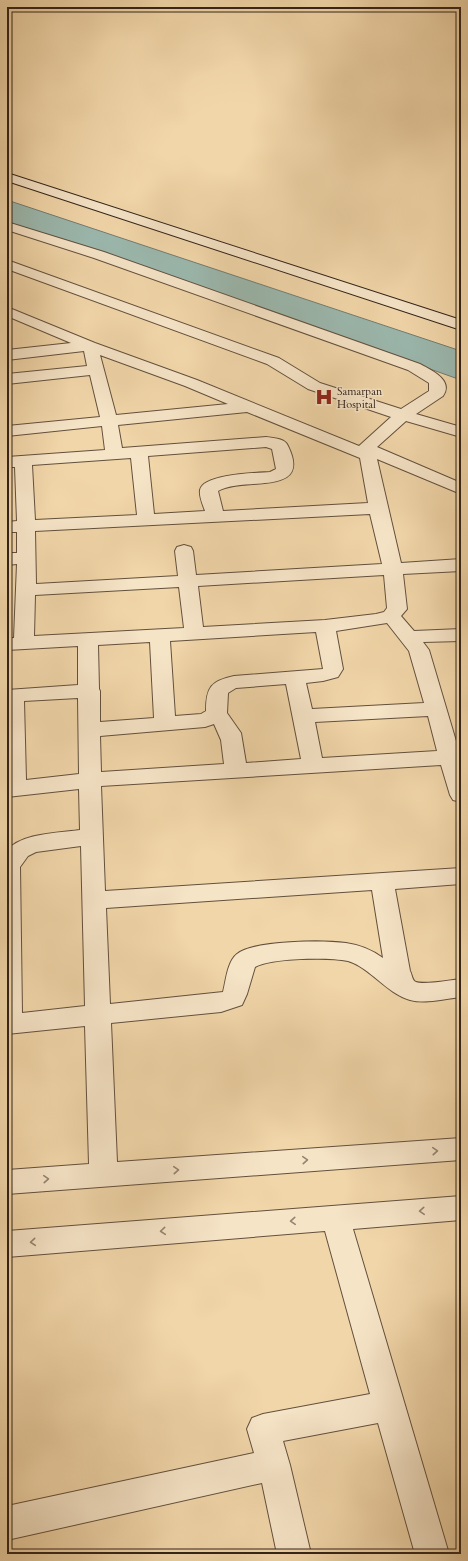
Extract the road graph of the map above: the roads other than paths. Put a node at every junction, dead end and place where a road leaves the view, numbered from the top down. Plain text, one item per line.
1 (7, 177) edge
2 (7, 226) edge
3 (7, 264) edge
4 (7, 311) edge
5 (461, 325) edge
6 (90, 346) junction
7 (7, 355) edge
8 (96, 370) junction
9 (7, 379) edge
10 (249, 407) junction
11 (403, 414) junction
12 (109, 421) junction
13 (7, 431) edge
14 (461, 432) edge
15 (139, 452) junction
16 (366, 452) junction
17 (114, 454) junction
18 (15, 461) edge
19 (461, 489) edge
20 (378, 508) junction
21 (216, 517) junction
22 (146, 520) junction
23 (26, 526) junction
24 (7, 527) edge
25 (184, 551) dead end
26 (27, 558) junction
27 (7, 560) edge
28 (461, 565) edge
29 (393, 569) junction
30 (188, 580) junction
31 (26, 590) junction
32 (391, 616) junction
33 (325, 626) junction
34 (194, 633) junction
35 (160, 635) junction
36 (461, 635) edge
37 (409, 638) junction
38 (88, 639) junction
39 (15, 643) edge
40 (295, 678) junction
41 (90, 691) junction
42 (10, 696) edge
43 (436, 709) junction
44 (217, 714) junction
45 (302, 716) junction
46 (165, 723) junction
47 (90, 730) junction
48 (450, 757) junction
49 (313, 766) junction
50 (236, 771) junction
51 (90, 780) junction
52 (11, 790) edge
53 (461, 795) edge
54 (92, 836) junction
55 (461, 876) edge
56 (382, 881) junction
57 (94, 900) junction
58 (406, 988) junction
59 (461, 988) edge
60 (98, 1015) junction
61 (8, 1024) edge
62 (461, 1149) edge
63 (103, 1175) junction
64 (7, 1182) edge
65 (461, 1208) edge
66 (335, 1217) junction
67 (7, 1244) edge
68 (389, 1406) junction
69 (274, 1464) junction
70 (7, 1523) edge
71 (294, 1554) edge
72 (432, 1554) edge

1 - 5 street
2 - 11 street
3 - 11 street
4 - 6 street
6 - 7 street
6 - 8 street
6 - 10 street
8 - 9 street
8 - 12 street
10 - 12 street
10 - 16 street
11 - 14 street
11 - 16 street
12 - 13 street
12 - 17 street
15 - 17 street
15 - 21 street
15 - 22 street
16 - 19 street
16 - 20 street
17 - 18 street
18 - 23 street
20 - 21 street
20 - 29 street
21 - 22 street
22 - 23 street
23 - 24 street
23 - 26 street
25 - 30 street
26 - 27 street
26 - 31 street
28 - 29 street
29 - 30 street
29 - 32 street
30 - 31 street
30 - 34 street
31 - 39 street
32 - 33 street
32 - 37 street
33 - 34 street
33 - 40 street
34 - 35 street
35 - 38 street
35 - 46 street
36 - 37 street
37 - 43 street
38 - 39 street
38 - 41 street
40 - 44 street
40 - 45 street
41 - 42 street
41 - 47 street
42 - 52 street
43 - 45 street
43 - 48 street
44 - 46 street
44 - 50 street
45 - 49 street
46 - 47 street
47 - 51 street
48 - 49 street
48 - 53 street
49 - 50 street
50 - 51 street
51 - 52 street
51 - 54 street
54 - 57 street
54 - 61 street
55 - 56 street
56 - 57 street
56 - 58 street
57 - 60 street
58 - 59 street
58 - 60 street
60 - 61 street
60 - 63 street
63 -> 62 street
64 -> 63 street
65 -> 66 street
66 -> 67 street
66 - 68 street
68 - 69 street
68 - 72 street
69 - 70 street
69 - 71 street

